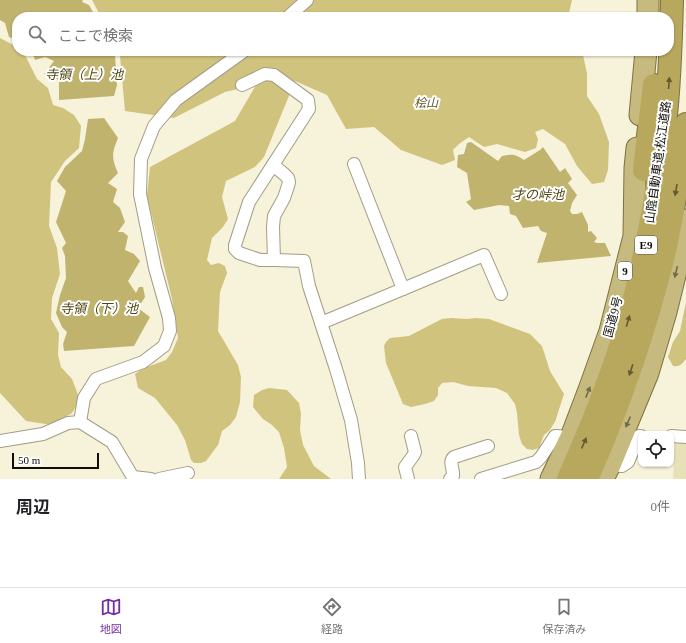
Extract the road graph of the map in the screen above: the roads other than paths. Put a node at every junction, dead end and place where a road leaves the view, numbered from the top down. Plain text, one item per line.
1 (307, 0) edge
2 (648, 0) edge
3 (660, 0) edge
4 (672, 0) edge
5 (294, 12) edge
6 (648, 12) edge
7 (659, 12) edge
8 (672, 12) edge
9 (237, 56) edge
10 (646, 56) edge
11 (656, 56) edge
12 (671, 56) edge
13 (242, 85) dead end
14 (686, 124) edge
15 (273, 164) junction
16 (354, 164) dead end
17 (686, 220) edge
18 (634, 236) junction
19 (274, 260) junction
20 (404, 289) junction
21 (501, 294) dead end
22 (321, 323) junction
23 (80, 422) junction
24 (411, 436) dead end
25 (674, 436) edge
26 (571, 437) junction
27 (686, 437) edge
28 (638, 438) edge
29 (0, 441) edge
30 (488, 446) dead end
31 (606, 472) edge
32 (188, 473) dead end
33 (134, 478) edge
34 (152, 479) edge
35 (160, 479) edge
36 (359, 479) edge
37 (408, 479) edge
38 (450, 479) edge
39 (481, 479) edge
40 (551, 479) edge
41 (568, 479) edge
42 (587, 479) edge

1 - 5 street
2 - 6 highway
3 - 7 highway
8 -> 4 highway, 山陰自動車道;松江道路 / E9
9 - 23 street
10 - 18 highway, 国道9号 / 9
11 - 18 highway
41 -> 12 highway, 山陰自動車道;松江道路 / E9
13 - 15 street
14 -> 42 highway, 山陰自動車道;松江道路 / E9
15 - 19 street
15 - 19 street
16 - 20 street
17 -> 31 highway
26 -> 18 highway, 国道9号 / 9
19 - 22 street
20 - 21 street
20 - 22 street
22 - 36 street
23 - 29 street
23 - 33 street
24 - 37 street
25 - 27 street
26 - 39 street
26 - 40 highway, 国道9号 / 9
28 - 31 street
30 - 38 street
32 - 35 street
33 - 34 street

